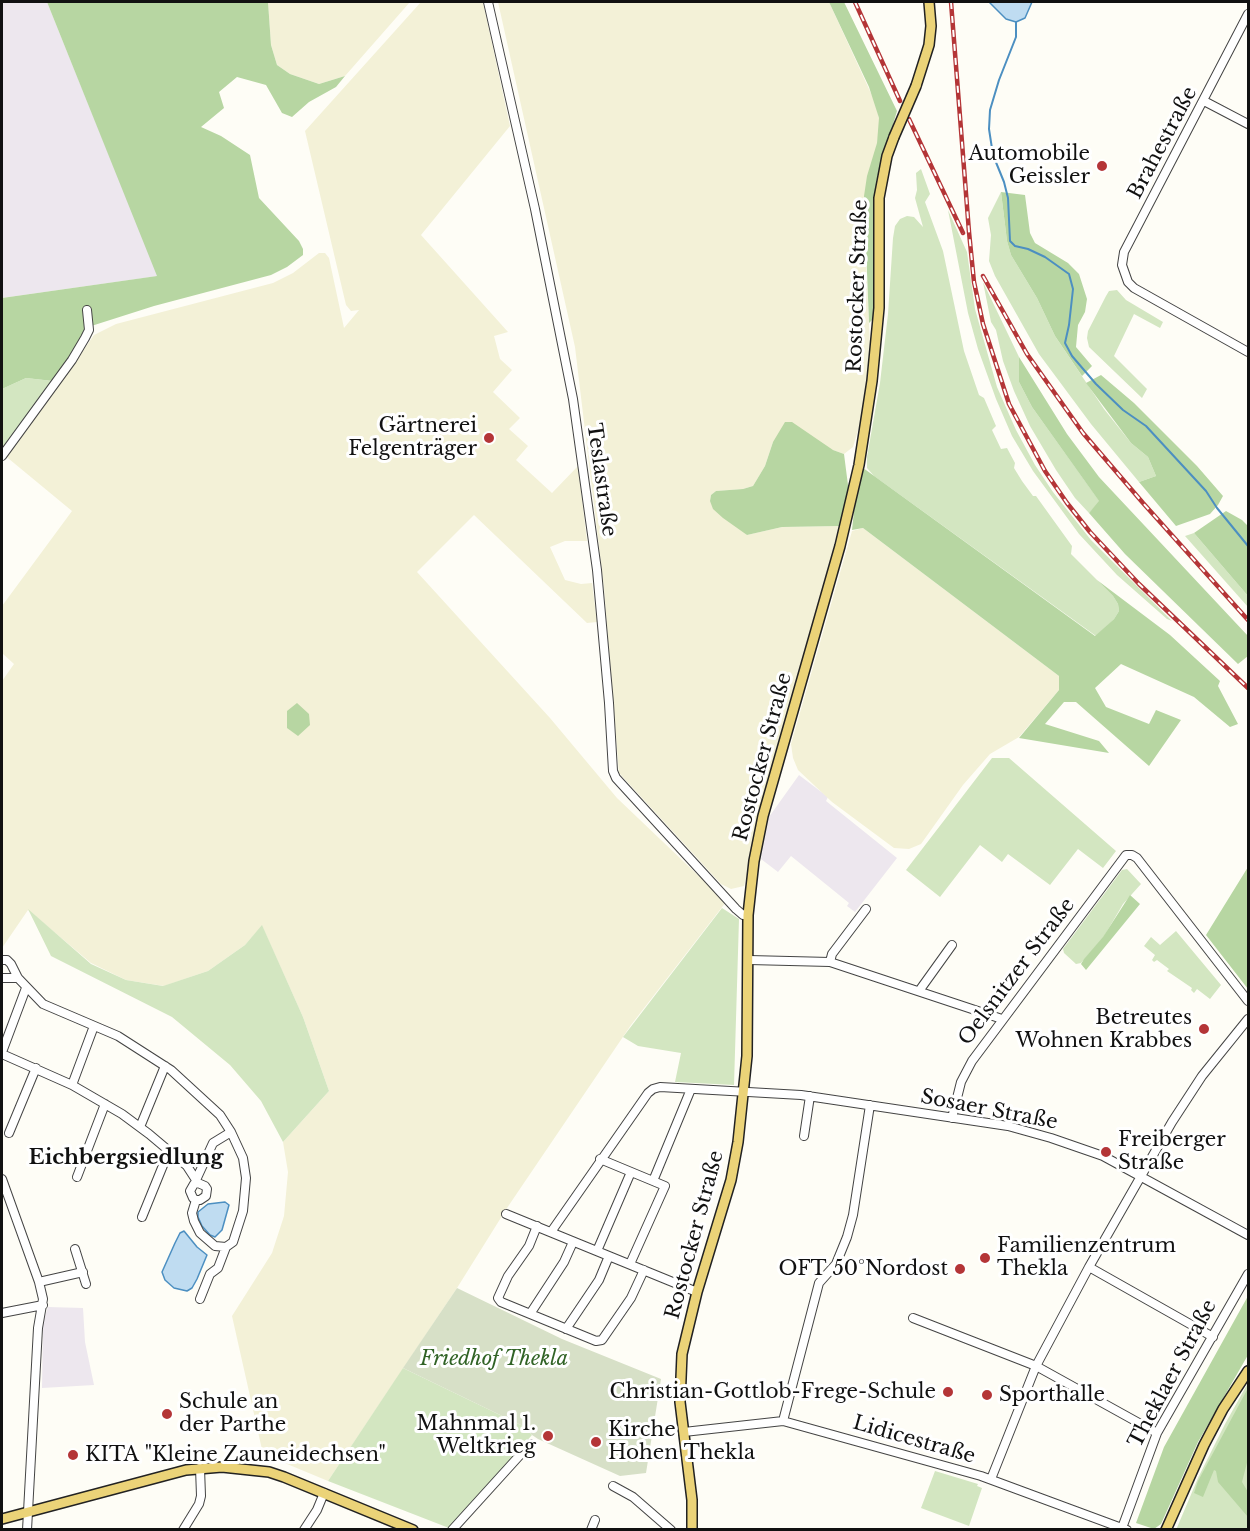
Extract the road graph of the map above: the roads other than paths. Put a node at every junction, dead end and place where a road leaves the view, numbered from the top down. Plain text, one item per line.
1 (488, 2) edge
2 (929, 2) edge
3 (1248, 14) edge
4 (1204, 101) junction
5 (1248, 124) edge
6 (87, 310) dead end
7 (1248, 352) edge
8 (2, 456) edge
9 (866, 909) dead end
10 (748, 915) junction
11 (952, 945) dead end
12 (2, 960) edge
13 (749, 960) junction
14 (830, 962) junction
15 (2, 978) edge
16 (18, 978) junction
17 (26, 988) junction
18 (919, 991) junction
19 (1248, 1001) edge
20 (1002, 1019) junction
21 (1248, 1019) edge
22 (94, 1026) junction
23 (2, 1053) edge
24 (165, 1066) junction
25 (36, 1068) junction
26 (72, 1085) junction
27 (691, 1089) junction
28 (745, 1091) junction
29 (810, 1096) junction
30 (105, 1104) junction
31 (870, 1105) junction
32 (952, 1118) junction
33 (140, 1127) junction
34 (231, 1132) junction
35 (9, 1133) dead end
36 (804, 1136) dead end
37 (170, 1151) junction
38 (600, 1159) junction
39 (631, 1172) junction
40 (1142, 1175) junction
41 (77, 1177) dead end
42 (2, 1179) edge
43 (197, 1181) junction
44 (653, 1181) junction
45 (196, 1200) junction
46 (506, 1214) dead end
47 (141, 1217) dead end
48 (537, 1226) junction
49 (551, 1232) junction
50 (1248, 1235) edge
51 (573, 1242) junction
52 (226, 1247) junction
53 (75, 1249) dead end
54 (597, 1251) junction
55 (609, 1256) junction
56 (630, 1264) junction
57 (1089, 1267) junction
58 (644, 1270) junction
59 (83, 1272) junction
60 (1248, 1274) edge
61 (39, 1282) junction
62 (86, 1284) dead end
63 (697, 1292) junction
64 (200, 1299) dead end
65 (43, 1305) junction
66 (2, 1313) edge
67 (530, 1314) junction
68 (913, 1318) dead end
69 (566, 1329) junction
70 (1213, 1337) junction
71 (1036, 1366) junction
72 (1248, 1371) edge
73 (783, 1421) junction
74 (684, 1432) junction
75 (1158, 1433) junction
76 (530, 1444) dead end
77 (200, 1468) junction
78 (991, 1479) junction
79 (613, 1486) dead end
80 (324, 1493) junction
81 (28, 1512) junction
82 (2, 1519) edge
83 (595, 1520) dead end
84 (1125, 1529) edge
85 (27, 1530) edge
86 (183, 1530) edge
87 (304, 1530) edge
88 (413, 1530) edge
89 (452, 1530) edge
90 (591, 1530) edge
91 (671, 1530) edge
92 (692, 1530) edge
93 (1166, 1530) edge

1 - 10 street, Teslastraße
2 - 10 main road, Rostocker Straße, bridge
3 - 4 street, Brahestraße
4 - 5 street
4 - 7 street, Brahestraße
6 - 8 street
9 - 14 street
10 - 13 main road, Rostocker Straße
11 - 18 street
12 - 16 street
13 - 14 street
13 - 28 main road, Rostocker Straße
14 - 18 street
15 - 16 street
16 - 17 street
17 - 22 street
17 - 23 street
18 - 20 street
19 - 20 street, Oelsnitzer Straße
20 - 32 street, Oelsnitzer Straße
21 - 40 street
22 - 24 street
22 - 26 street
23 - 25 street
24 - 33 street
24 - 34 street
25 - 26 street
25 - 35 street
26 - 30 street
27 - 28 street, Sosaer Straße
27 - 38 street, Sosaer Straße
27 - 44 street
28 - 29 street, Sosaer Straße
28 - 63 main road, Rostocker Straße
29 - 31 street, Sosaer Straße
29 - 36 street
30 - 33 street
30 - 41 street
31 - 32 street, Sosaer Straße
31 - 73 street
32 - 40 street, Sosaer Straße
33 - 37 street
34 - 43 street
34 - 52 street
37 - 43 street
37 - 47 street
38 - 39 street
38 - 49 street
39 - 44 street
39 - 54 street
40 - 50 street, Sosaer Straße
40 - 57 street
42 - 61 street
43 - 45 street
43 - 45 street
44 - 56 street
45 - 52 street
46 - 48 street
48 - 49 street
48 - 67 street
49 - 51 street
51 - 54 street
51 - 67 street
52 - 64 street
53 - 59 street
54 - 55 street
55 - 56 street
55 - 69 street
56 - 58 street
57 - 70 street
57 - 71 street
58 - 63 street
58 - 69 street
59 - 61 street
59 - 62 street
60 - 70 street, Theklaer Straße
61 - 65 street
63 - 74 main road, Rostocker Straße
65 - 66 street
65 - 81 street
67 - 69 street
68 - 71 street
70 - 75 street, Theklaer Straße
71 - 75 street
71 - 78 street
72 - 93 main road
73 - 74 street, Lidicestraße
73 - 78 street, Lidicestraße
74 - 92 main road, Rostocker Straße
75 - 84 street, Theklaer Straße
76 - 89 street
77 - 80 main road
77 - 81 main road
77 - 86 street
78 - 84 street, Lidicestraße
79 - 91 street
80 - 87 street
80 - 88 main road
81 - 82 main road
81 - 85 street
83 - 90 street

